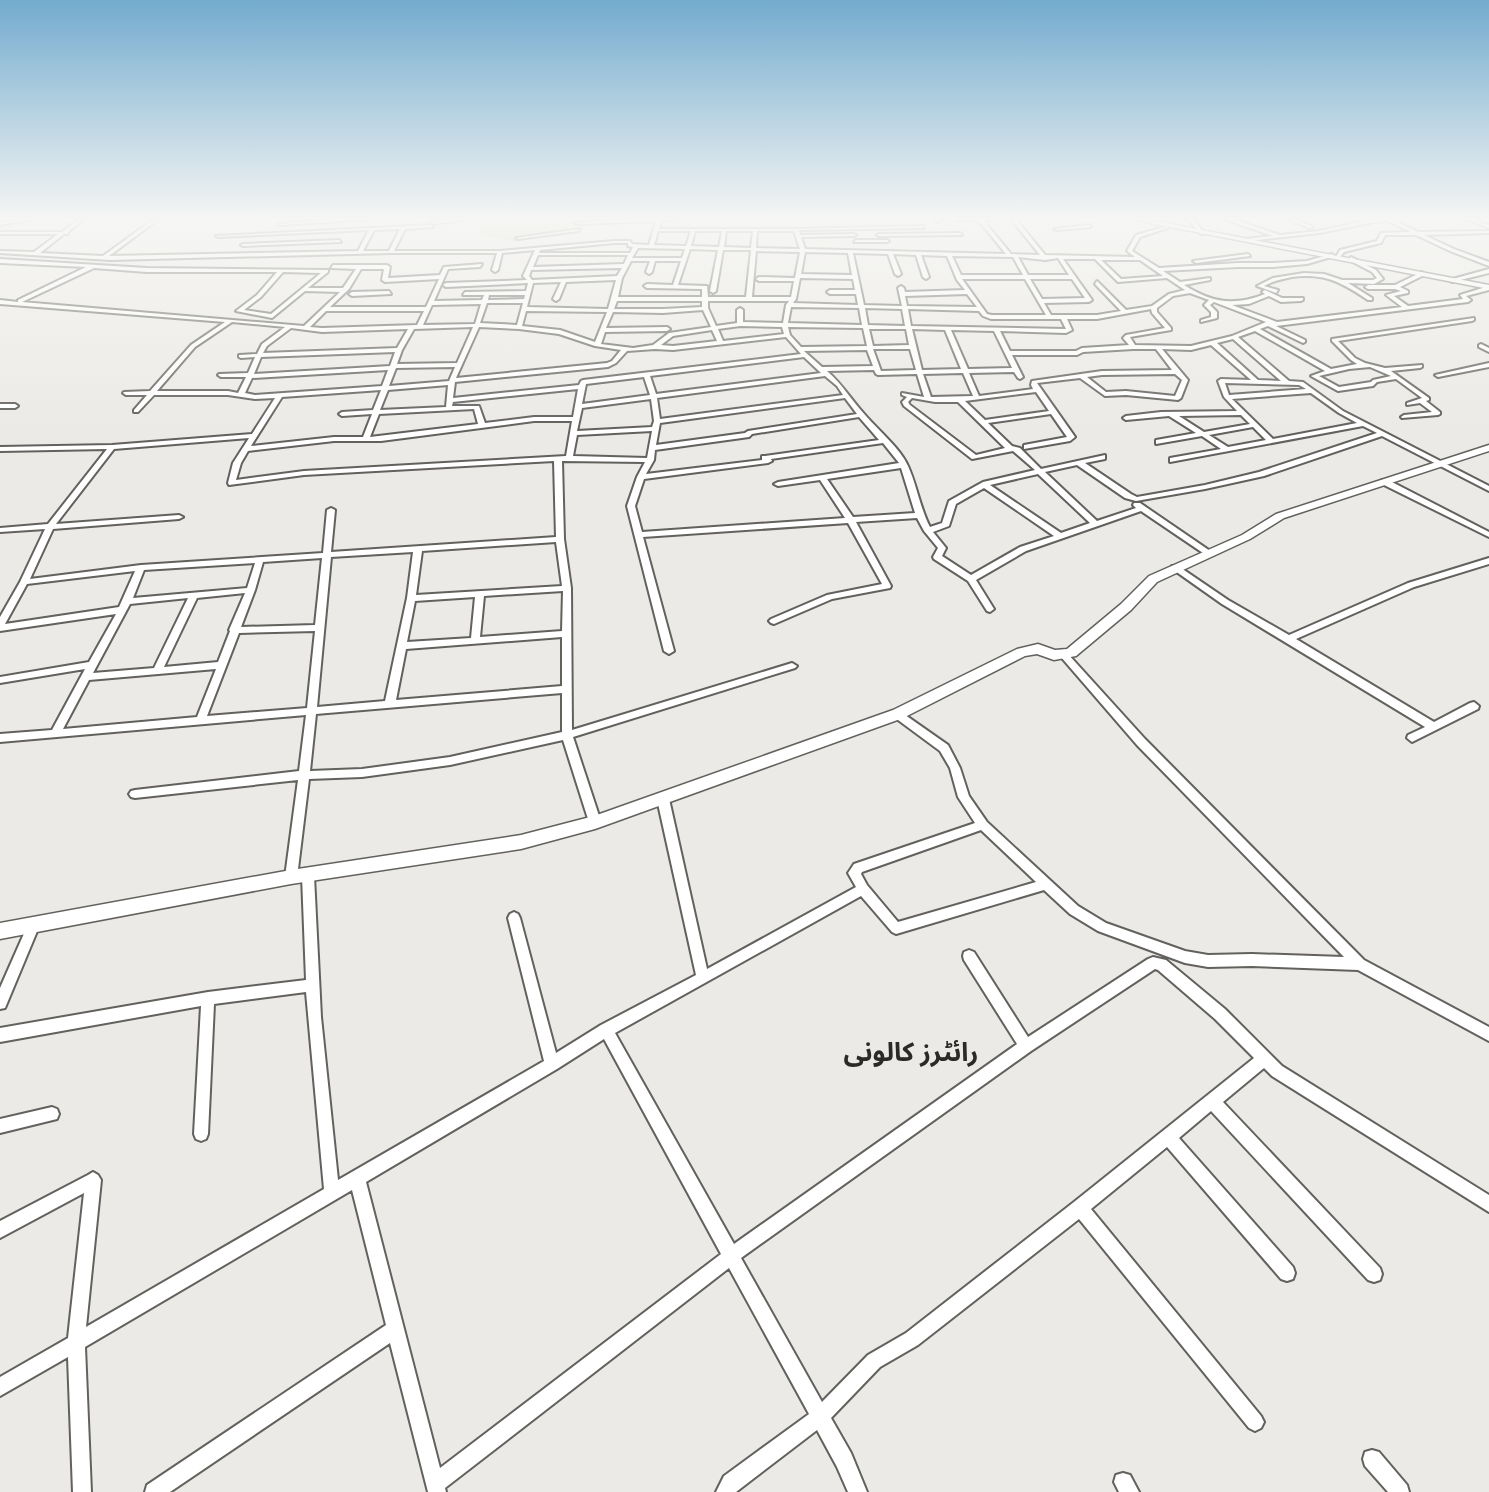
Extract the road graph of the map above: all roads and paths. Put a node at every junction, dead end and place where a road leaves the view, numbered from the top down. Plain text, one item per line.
1 (46, 289) edge
2 (265, 289) edge
3 (435, 289) edge
4 (529, 289) edge
5 (561, 289) edge
6 (617, 289) edge
7 (705, 289) edge
8 (750, 289) edge
9 (795, 289) edge
10 (857, 289) edge
11 (966, 289) edge
12 (1034, 289) edge
13 (1081, 289) edge
14 (1102, 289) edge
15 (1186, 289) edge
16 (1263, 289) edge
17 (1354, 289) edge
18 (1399, 289) edge
19 (1484, 289) edge
20 (306, 290) joint
21 (345, 290) joint
22 (1190, 291) junction
23 (1276, 291) dead end
24 (528, 292) junction
25 (830, 292) dead end
26 (858, 292) junction
27 (968, 292) junction
28 (1267, 292) junction
29 (376, 293) junction
30 (389, 293) dead end
31 (352, 294) dead end
32 (465, 294) dead end
33 (488, 294) junction
34 (615, 298) junction
35 (556, 299) dead end
36 (1301, 299) dead end
37 (1370, 299) dead end
38 (704, 300) junction
39 (749, 300) junction
40 (1212, 300) junction
41 (525, 301) junction
42 (1041, 301) junction
43 (0, 302) edge
44 (485, 302) junction
45 (791, 302) junction
46 (16, 303) junction
47 (1220, 304) junction
48 (427, 306) junction
49 (1154, 307) junction
50 (705, 308) junction
51 (861, 308) junction
52 (904, 308) junction
53 (1408, 308) junction
54 (324, 309) junction
55 (523, 309) junction
56 (980, 309) junction
57 (364, 310) junction
58 (610, 310) junction
59 (663, 310) junction
60 (740, 310) dead end
61 (1124, 311) junction
62 (1049, 316) junction
63 (1063, 317) junction
64 (1472, 319) dead end
65 (1203, 321) dead end
66 (229, 322) junction
67 (1268, 323) junction
68 (740, 324) junction
69 (477, 325) junction
70 (420, 326) junction
71 (785, 326) junction
72 (866, 326) junction
73 (909, 326) junction
74 (289, 327) junction
75 (412, 327) junction
76 (519, 327) junction
77 (715, 327) junction
78 (947, 328) junction
79 (304, 329) junction
80 (1256, 329) junction
81 (603, 330) junction
82 (669, 331) junction
83 (997, 331) junction
84 (787, 334) junction
85 (1234, 337) junction
86 (1303, 341) dead end
87 (721, 343) junction
88 (1213, 343) junction
89 (597, 345) junction
90 (1481, 346) dead end
91 (655, 347) junction
92 (912, 347) junction
93 (1133, 347) junction
94 (870, 348) junction
95 (1158, 348) junction
96 (798, 349) junction
97 (399, 350) junction
98 (625, 350) junction
99 (1489, 350) edge
100 (1008, 352) junction
101 (259, 355) junction
102 (805, 355) junction
103 (241, 356) dead end
104 (459, 365) junction
105 (1489, 365) edge
106 (1366, 366) junction
107 (1420, 366) dead end
108 (1480, 366) junction
109 (393, 367) junction
110 (585, 367) junction
111 (875, 368) junction
112 (1384, 370) junction
113 (824, 371) junction
114 (1489, 371) edge
115 (965, 372) junction
116 (1177, 372) junction
117 (1332, 372) junction
118 (921, 373) junction
119 (646, 374) junction
120 (221, 375) dead end
121 (251, 375) junction
122 (1080, 375) junction
123 (1438, 375) dead end
124 (1396, 377) junction
125 (452, 382) junction
126 (1258, 383) junction
127 (1288, 383) junction
128 (582, 384) junction
129 (383, 390) junction
130 (1037, 390) junction
131 (1312, 391) junction
132 (154, 392) junction
133 (126, 393) dead end
134 (242, 394) junction
135 (279, 396) junction
136 (847, 396) junction
137 (976, 396) junction
138 (1227, 397) junction
139 (654, 398) junction
140 (957, 398) junction
141 (928, 399) dead end
142 (449, 400) junction
143 (1421, 401) junction
144 (1409, 404) dead end
145 (0, 406) edge
146 (15, 406) dead end
147 (579, 406) junction
148 (449, 408) junction
149 (136, 411) dead end
150 (375, 412) junction
151 (1054, 412) junction
152 (1241, 413) junction
153 (342, 414) dead end
154 (1171, 414) junction
155 (861, 415) junction
156 (1404, 417) dead end
157 (1126, 418) dead end
158 (577, 419) junction
159 (982, 422) junction
160 (1363, 424) junction
161 (482, 425) junction
162 (657, 425) junction
163 (1254, 425) junction
164 (575, 433) junction
165 (1201, 434) junction
166 (1382, 434) junction
167 (253, 436) junction
168 (366, 439) junction
169 (885, 441) junction
170 (1271, 441) junction
171 (1159, 442) dead end
172 (112, 447) junction
173 (1027, 447) dead end
174 (247, 448) junction
175 (652, 448) junction
176 (1489, 448) edge
177 (0, 449) edge
178 (1011, 449) junction
179 (1226, 449) junction
180 (1102, 457) dead end
181 (569, 458) junction
182 (558, 459) junction
183 (650, 460) junction
184 (1173, 460) dead end
185 (1078, 462) junction
186 (1437, 464) junction
187 (904, 465) junction
188 (1039, 471) junction
189 (641, 477) junction
190 (822, 478) junction
191 (1385, 482) junction
192 (778, 484) dead end
193 (984, 484) junction
194 (1489, 489) edge
195 (1131, 498) junction
196 (1142, 508) junction
197 (331, 510) dead end
198 (920, 515) junction
199 (179, 517) dead end
200 (850, 519) junction
201 (1096, 524) junction
202 (51, 525) junction
203 (0, 530) edge
204 (928, 531) junction
205 (639, 535) junction
206 (1489, 535) edge
207 (1060, 536) junction
208 (560, 539) junction
209 (418, 548) junction
210 (1209, 553) junction
211 (326, 554) junction
212 (260, 559) junction
213 (1489, 561) edge
214 (141, 568) junction
215 (1175, 568) junction
216 (972, 579) junction
217 (24, 582) junction
218 (567, 588) junction
219 (251, 590) junction
220 (480, 594) junction
221 (194, 595) junction
222 (411, 598) junction
223 (124, 606) junction
224 (990, 609) dead end
225 (774, 621) dead end
226 (0, 627) edge
227 (320, 628) junction
228 (234, 630) junction
229 (568, 634) junction
230 (1289, 639) junction
231 (475, 641) junction
232 (401, 646) junction
233 (669, 651) dead end
234 (1064, 655) junction
235 (222, 665) junction
236 (93, 666) junction
237 (792, 666) dead end
238 (157, 670) junction
239 (87, 677) junction
240 (0, 680) edge
241 (567, 689) junction
242 (390, 703) junction
243 (312, 709) junction
244 (898, 714) junction
245 (201, 719) junction
246 (56, 732) junction
247 (567, 735) junction
248 (0, 738) edge
249 (1412, 738) dead end
250 (304, 775) junction
251 (135, 794) dead end
252 (663, 799) junction
253 (595, 822) junction
254 (983, 825) junction
255 (299, 876) junction
256 (1046, 884) junction
257 (863, 889) junction
258 (514, 918) dead end
259 (34, 924) junction
260 (0, 931) edge
261 (969, 956) dead end
262 (1359, 964) junction
263 (703, 978) junction
264 (312, 985) junction
265 (208, 998) junction
266 (0, 1003) edge
267 (606, 1030) junction
268 (1489, 1034) edge
269 (0, 1035) edge
270 (1026, 1046) junction
271 (1264, 1059) junction
272 (552, 1064) junction
273 (1212, 1101) junction
274 (52, 1114) dead end
275 (0, 1126) edge
276 (201, 1134) dead end
277 (1168, 1137) junction
278 (357, 1178) junction
279 (332, 1192) junction
280 (1489, 1204) edge
281 (1080, 1208) junction
282 (0, 1230) edge
283 (731, 1257) junction
284 (1287, 1273) dead end
285 (1374, 1274) dead end
286 (394, 1330) junction
287 (76, 1342) junction
288 (0, 1387) edge
289 (819, 1417) junction
290 (1256, 1422) dead end
291 (1372, 1459) dead end
292 (436, 1488) edge
293 (82, 1492) edge
294 (154, 1492) edge
295 (725, 1492) edge
296 (858, 1492) edge
297 (1400, 1492) edge

1 - 46 street
2 - 20 street
3 - 48 street
4 - 24 street
5 - 35 street
6 - 34 street
7 - 38 street
8 - 39 street
9 - 45 street
10 - 26 street
11 - 27 street
12 - 42 street
13 - 42 street
14 - 61 street
15 - 22 street
16 - 28 street
17 - 37 street
18 - 53 street
19 - 53 street
20 - 21 street
21 - 54 street
22 - 40 street
22 - 49 street
23 - 28 street
24 - 33 street
24 - 41 street
25 - 26 street
26 - 51 street
27 - 52 street
27 - 56 street
28 - 36 street
28 - 47 street
29 - 30 street
29 - 31 street
29 - 57 street
32 - 33 street
33 - 44 street
34 - 38 street
34 - 58 street
38 - 39 street
38 - 50 street
39 - 45 street
40 - 47 street
40 - 65 street
41 - 44 street
41 - 55 street
42 - 62 street
43 - 46 street
44 - 48 street
44 - 69 street
45 - 51 street
45 - 71 street
46 - 66 street
47 - 67 street
48 - 57 street
48 - 70 street
49 - 61 street
49 - 93 street
50 - 59 street
50 - 77 street
51 - 52 street
51 - 72 street
52 - 56 street
52 - 73 street
53 - 67 street
54 - 57 street
54 - 79 street
55 - 58 street
55 - 76 street
56 - 62 street
58 - 59 street
58 - 81 street
59 - 82 street
60 - 68 street
61 - 63 street
62 - 63 street
63 - 83 street
64 - 106 street
66 - 74 street
66 - 132 street
67 - 80 street
67 - 86 street
68 - 71 street
68 - 77 street
69 - 70 street
69 - 76 street
69 - 104 street
70 - 75 street
71 - 72 street
71 - 84 street
72 - 73 street
72 - 94 street
73 - 78 street
73 - 92 street
74 - 79 street
74 - 101 street
75 - 79 street
75 - 97 street
76 - 89 street
77 - 82 street
77 - 87 street
78 - 83 street
78 - 115 street
80 - 85 street
80 - 117 street
81 - 82 street
81 - 89 street
82 - 91 street
83 - 100 street
84 - 87 street
84 - 96 street
85 - 88 street
85 - 127 street
87 - 91 street
88 - 95 street
88 - 126 street
89 - 98 street
90 - 99 street
91 - 98 street
92 - 94 street
92 - 118 street
93 - 95 street
93 - 100 street
94 - 96 street
94 - 111 street
95 - 116 street
96 - 102 street
97 - 101 street
97 - 109 street
98 - 110 street
100 - 115 street
101 - 103 street
101 - 121 street
102 - 113 street
102 - 119 street
104 - 109 street
104 - 125 street
105 - 108 street
106 - 112 street
106 - 117 street
107 - 112 street
108 - 114 street
108 - 123 street
109 - 121 street
109 - 129 street
110 - 125 street
110 - 128 street
111 - 113 street
111 - 118 street
112 - 124 street
113 - 136 street
113 - 139 street
115 - 118 street
115 - 137 street
116 - 122 street
116 - 122 street
117 - 124 street
118 - 141 street
119 - 128 street
119 - 139 street
120 - 121 street
121 - 134 street
122 - 130 street
124 - 143 street
125 - 129 street
125 - 142 street
126 - 127 street
126 - 138 street
127 - 131 street
128 - 142 street
128 - 147 street
129 - 135 street
129 - 150 street
130 - 137 street
130 - 151 street
131 - 138 street
131 - 160 street
132 - 133 street
132 - 134 street
132 - 149 street
134 - 135 street
135 - 167 street
136 - 155 street
136 - 162 street
137 - 140 street
138 - 152 street
139 - 147 street
139 - 162 street
140 - 159 street
140 - 178 street
142 - 148 street
143 - 144 street
143 - 156 street
145 - 146 street
147 - 158 street
148 - 150 street
148 - 161 street
150 - 153 street
150 - 168 street
151 - 159 street
151 - 173 street
152 - 154 street
152 - 163 street
154 - 157 street
154 - 165 street
155 - 169 street
155 - 175 street
158 - 161 street
158 - 164 street
159 - 178 street
160 - 166 street
160 - 170 street
161 - 168 street
162 - 164 street
162 - 175 street
163 - 165 street
163 - 170 street
164 - 181 street
165 - 171 street
165 - 179 street
166 - 186 street
166 - 195 street
167 - 172 street
167 - 174 street
168 - 174 street
169 - 187 street
169 - 189 street
170 - 179 street
172 - 177 street
172 - 202 street
174 - 182 street
175 - 183 street
176 - 186 street
178 - 188 street
179 - 184 street
180 - 185 street
181 - 182 street
181 - 183 street
182 - 208 street
183 - 189 street
185 - 188 street
185 - 195 street
186 - 191 street
186 - 194 street
187 - 190 street
187 - 198 street
188 - 193 street
188 - 201 street
189 - 205 street
190 - 192 street
190 - 200 street
191 - 206 street
191 - 210 street
193 - 204 street
193 - 207 street
195 - 196 street
196 - 201 street
196 - 210 street
197 - 211 street
198 - 200 street
198 - 204 street
199 - 202 street
200 - 205 street
200 - 225 street
201 - 207 street
202 - 203 street
202 - 217 street
204 - 216 street
205 - 233 street
207 - 216 street
208 - 209 street
208 - 218 street
209 - 211 street
209 - 222 street
210 - 215 street
211 - 212 street
211 - 227 street
212 - 214 street
212 - 219 street
213 - 230 street
214 - 217 street
214 - 223 street
215 - 230 street
215 - 234 street
216 - 224 street
217 - 226 street
218 - 220 street
218 - 229 street
219 - 221 street
219 - 228 street
220 - 222 street
220 - 231 street
221 - 223 street
221 - 238 street
222 - 232 street
223 - 226 street
223 - 236 street
227 - 228 street
227 - 243 street
228 - 235 street
229 - 231 street
229 - 241 street
230 - 249 street
231 - 232 street
232 - 242 street
234 - 244 street
234 - 262 street
235 - 238 street
235 - 245 street
236 - 239 street
236 - 240 street
237 - 247 street
238 - 239 street
239 - 246 street
241 - 242 street
241 - 247 street
242 - 243 street
243 - 245 street
243 - 250 street
244 - 252 street
244 - 254 street
245 - 246 street
246 - 248 street
247 - 250 street
247 - 253 street
250 - 251 street
250 - 255 street
252 - 253 street
252 - 263 street
253 - 255 street
254 - 256 street
254 - 257 street
255 - 259 street
255 - 264 street
256 - 257 street
256 - 262 street
257 - 263 street
258 - 272 street
259 - 260 street
259 - 266 street
261 - 270 street
262 - 268 street
263 - 267 street
264 - 265 street
264 - 279 street
265 - 269 street
265 - 276 street
267 - 272 street
267 - 283 street
270 - 271 street
270 - 283 street
271 - 273 street
271 - 280 street
272 - 278 street
273 - 277 street
273 - 285 street
274 - 275 street
277 - 281 street
277 - 284 street
278 - 279 street
278 - 286 street
279 - 287 street
281 - 289 street
281 - 290 street
282 - 287 street
283 - 289 street
283 - 292 street
286 - 292 street
286 - 294 street
287 - 288 street
287 - 293 street
289 - 295 street
289 - 296 street
291 - 297 street

